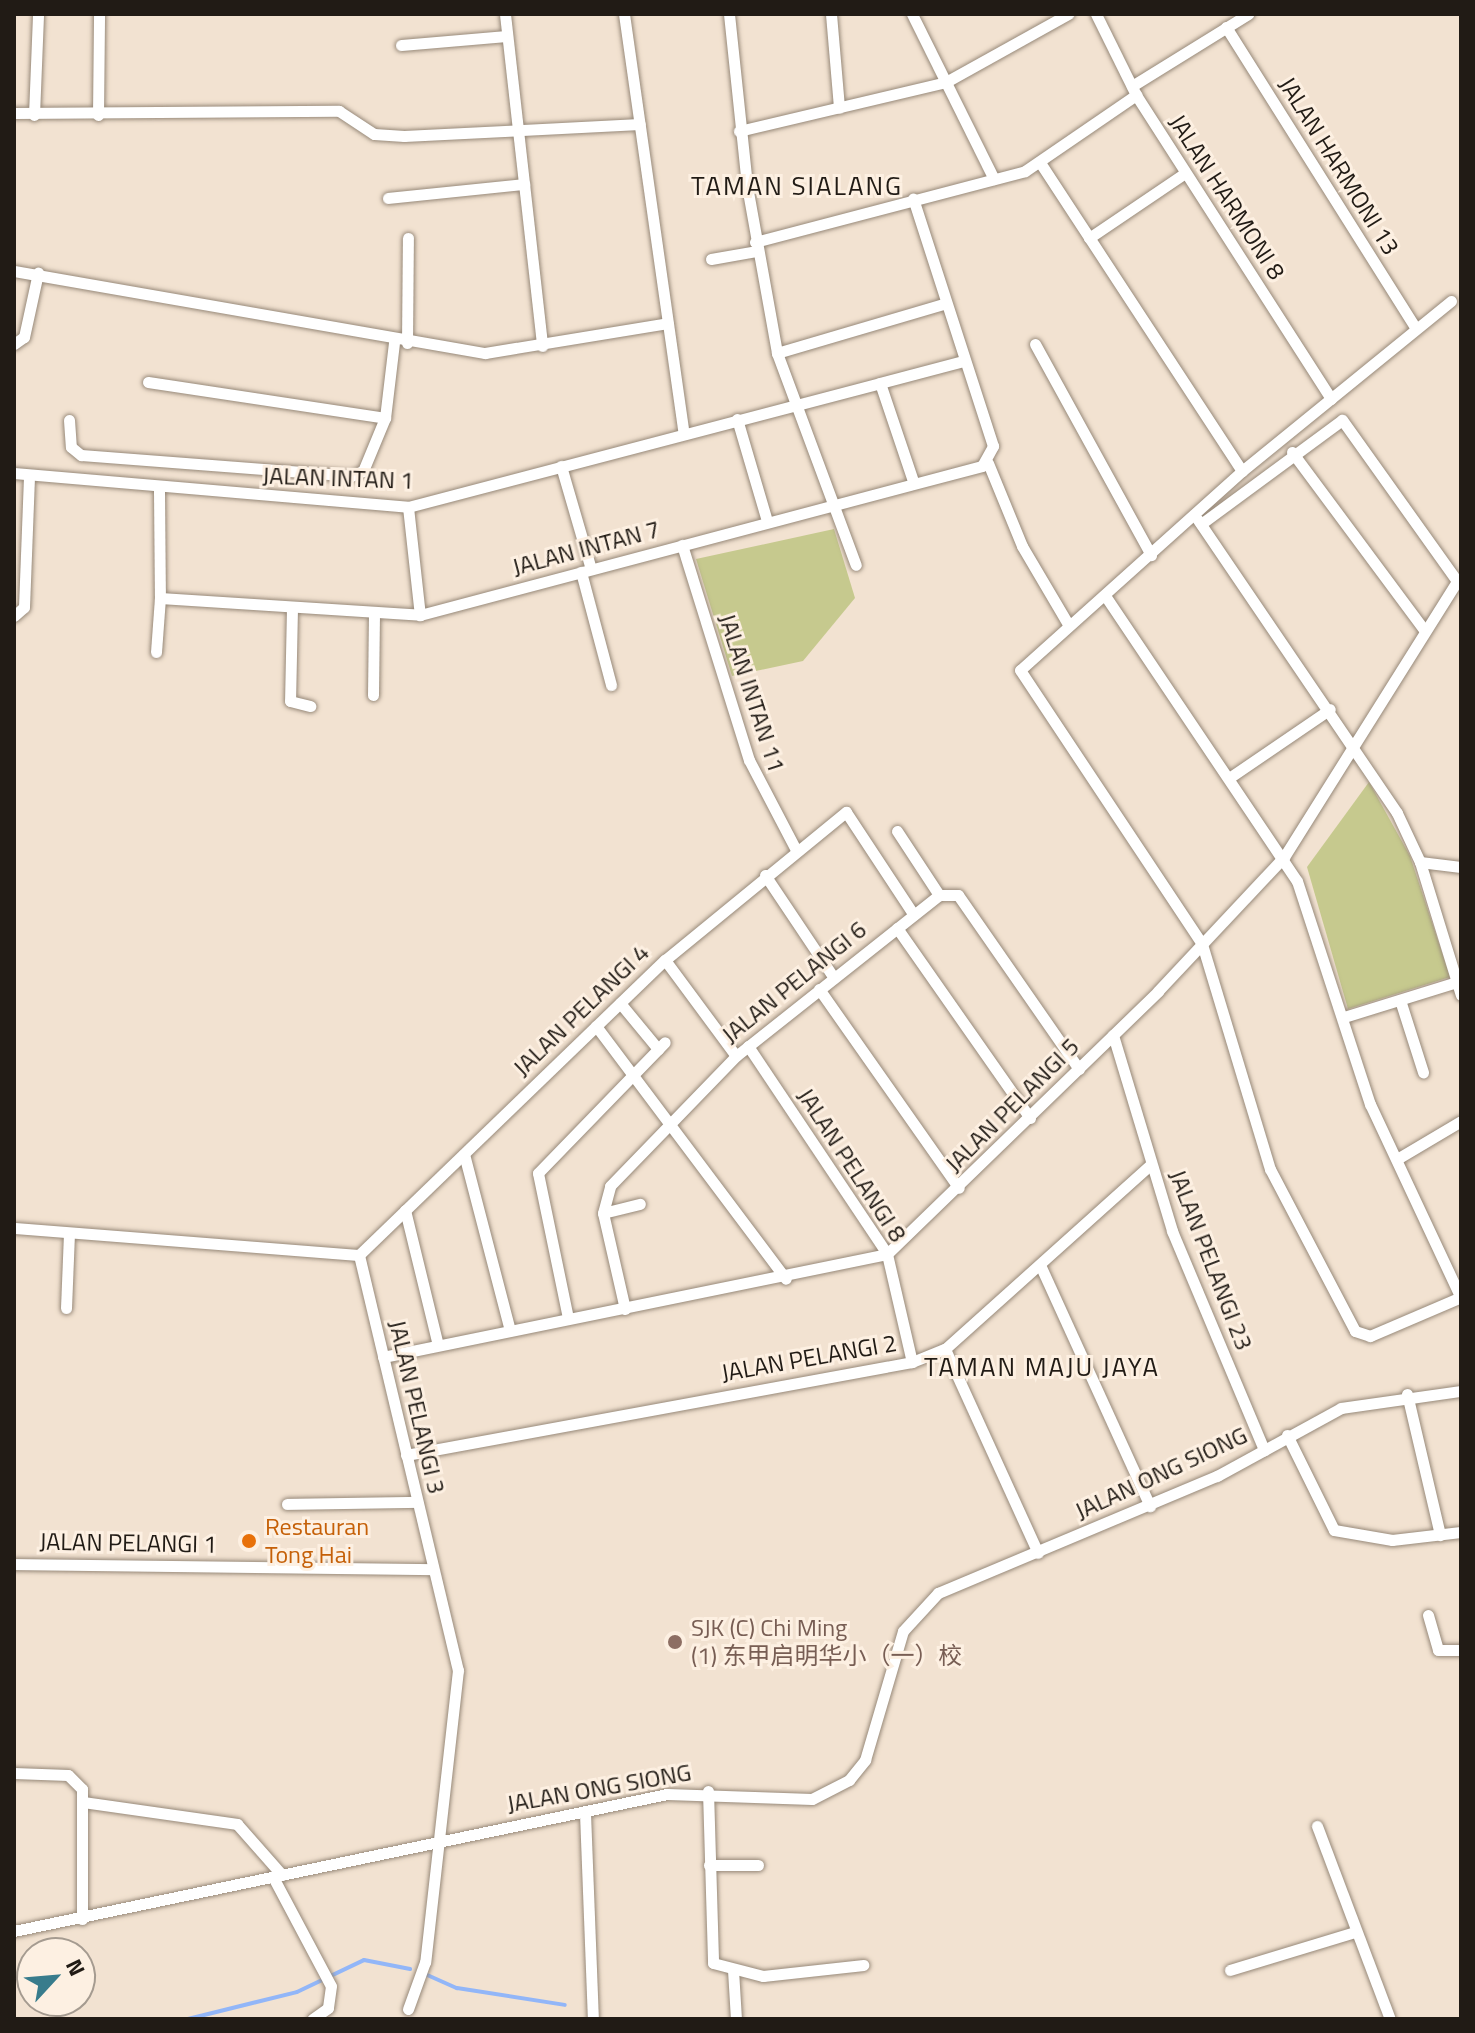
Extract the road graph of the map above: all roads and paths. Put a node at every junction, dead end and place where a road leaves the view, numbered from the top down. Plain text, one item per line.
1 (38, 14) edge
2 (99, 14) edge
3 (505, 14) edge
4 (624, 14) edge
5 (729, 14) edge
6 (831, 14) edge
7 (912, 14) edge
8 (1068, 14) edge
9 (1096, 14) edge
10 (1248, 14) edge
11 (1226, 27) junction
12 (507, 36) junction
13 (401, 45) dead end
14 (946, 82) junction
15 (1134, 91) junction
16 (839, 108) junction
17 (14, 113) edge
18 (34, 115) junction
19 (98, 115) junction
20 (640, 124) junction
21 (518, 130) junction
22 (739, 131) junction
23 (1041, 164) junction
24 (1185, 173) junction
25 (994, 179) junction
26 (524, 184) junction
27 (388, 198) dead end
28 (913, 199) junction
29 (408, 238) dead end
30 (1089, 238) junction
31 (756, 246) junction
32 (711, 259) dead end
33 (14, 271) edge
34 (38, 273) junction
35 (1451, 301) dead end
36 (944, 304) junction
37 (668, 323) junction
38 (1415, 327) junction
39 (394, 342) junction
40 (407, 343) junction
41 (14, 344) edge
42 (1035, 344) dead end
43 (542, 346) junction
44 (777, 353) junction
45 (963, 361) junction
46 (148, 382) dead end
47 (880, 383) junction
48 (1331, 399) junction
49 (792, 402) junction
50 (385, 418) junction
51 (737, 419) junction
52 (69, 420) dead end
53 (684, 434) junction
54 (1292, 452) junction
55 (988, 463) junction
56 (561, 466) junction
57 (1242, 471) junction
58 (14, 473) edge
59 (29, 475) junction
60 (913, 481) junction
61 (159, 491) junction
62 (831, 503) junction
63 (408, 507) junction
64 (1198, 519) junction
65 (767, 521) junction
66 (682, 545) junction
67 (1151, 555) junction
68 (856, 565) dead end
69 (586, 571) junction
70 (1106, 597) junction
71 (162, 599) junction
72 (292, 608) junction
73 (374, 613) junction
74 (420, 615) junction
75 (14, 616) edge
76 (1068, 624) junction
77 (1425, 631) junction
78 (156, 652) dead end
79 (611, 685) dead end
80 (373, 695) dead end
81 (310, 706) dead end
82 (1330, 709) junction
83 (1359, 747) junction
84 (1229, 778) junction
85 (897, 831) dead end
86 (795, 848) junction
87 (1284, 857) junction
88 (1420, 862) junction
89 (1461, 867) edge
90 (765, 875) junction
91 (939, 895) junction
92 (914, 915) junction
93 (897, 928) junction
94 (1202, 944) junction
95 (665, 960) junction
96 (834, 978) junction
97 (1457, 982) junction
98 (819, 989) junction
99 (1461, 995) edge
100 (1400, 1000) junction
101 (620, 1003) junction
102 (1344, 1017) junction
103 (596, 1026) junction
104 (1113, 1035) junction
105 (748, 1046) junction
106 (736, 1056) junction
107 (1079, 1069) junction
108 (1423, 1072) dead end
109 (633, 1074) junction
110 (1030, 1118) junction
111 (669, 1121) junction
112 (1461, 1121) edge
113 (464, 1154) junction
114 (1397, 1159) junction
115 (1151, 1164) junction
116 (959, 1188) junction
117 (640, 1204) dead end
118 (405, 1210) junction
119 (603, 1213) junction
120 (14, 1228) edge
121 (69, 1233) junction
122 (887, 1254) junction
123 (359, 1255) junction
124 (1041, 1267) junction
125 (786, 1279) junction
126 (1461, 1298) edge
127 (66, 1308) dead end
128 (625, 1309) junction
129 (568, 1318) junction
130 (510, 1330) junction
131 (438, 1345) junction
132 (945, 1349) junction
133 (383, 1357) junction
134 (912, 1362) junction
135 (1461, 1391) edge
136 (1407, 1394) junction
137 (1287, 1435) junction
138 (1264, 1450) junction
139 (406, 1455) junction
140 (417, 1502) junction
141 (287, 1504) dead end
142 (1150, 1506) junction
143 (1461, 1532) edge
144 (1440, 1535) junction
145 (1038, 1553) junction
146 (14, 1564) edge
147 (433, 1569) junction
148 (1428, 1615) dead end
149 (1461, 1650) edge
150 (14, 1773) edge
151 (708, 1791) junction
152 (83, 1802) junction
153 (585, 1813) junction
154 (1317, 1826) dead end
155 (441, 1840) junction
156 (709, 1865) junction
157 (758, 1865) dead end
158 (277, 1876) junction
159 (82, 1919) junction
160 (14, 1931) edge
161 (1355, 1932) junction
162 (863, 1965) dead end
163 (733, 1970) junction
164 (1230, 1970) dead end
165 (593, 2006) edge
166 (408, 2009) dead end
167 (312, 2019) edge
168 (736, 2019) edge
169 (1390, 2019) edge

1 - 18 street
2 - 19 street
3 - 12 street
4 - 20 street
5 - 22 street
6 - 16 street
7 - 14 street
8 - 14 street
9 - 15 street, JALAN HARMONI 8
10 - 11 street
11 - 15 street
11 - 38 street, JALAN HARMONI 13
12 - 13 street
12 - 21 street
14 - 16 street
14 - 25 street
15 - 23 street
15 - 24 street, JALAN HARMONI 8
16 - 22 street
17 - 18 street
18 - 19 street
19 - 21 street
20 - 21 street
20 - 37 street
21 - 26 street
22 - 31 street
23 - 25 street
23 - 30 street
24 - 30 street
24 - 48 street, JALAN HARMONI 8
25 - 28 street
26 - 27 street
26 - 43 street
28 - 31 street
28 - 36 street
29 - 40 street
30 - 57 street
31 - 32 street
31 - 44 street
33 - 34 street
34 - 39 street
34 - 41 street
35 - 38 street
36 - 44 street
36 - 45 street
37 - 43 street
37 - 53 street
38 - 48 street
39 - 40 street
39 - 50 street
40 - 43 street
42 - 67 street
44 - 49 street
45 - 47 street, JALAN INTAN 1
45 - 55 street
46 - 50 street
47 - 49 street, JALAN INTAN 1
47 - 60 street
48 - 57 street
49 - 51 street, JALAN INTAN 1
49 - 62 street
50 - 52 street
51 - 53 street, JALAN INTAN 1
51 - 65 street
53 - 56 street, JALAN INTAN 1
54 - 64 street
54 - 77 street
54 - 77 street, JALAN PELANGI 5
55 - 60 street, JALAN INTAN 7
55 - 76 street
56 - 63 street, JALAN INTAN 1
56 - 69 street
57 - 64 street
58 - 59 street, JALAN INTAN 1
59 - 61 street, JALAN INTAN 1
59 - 75 street
60 - 62 street, JALAN INTAN 7
61 - 63 street, JALAN INTAN 1
61 - 71 street
62 - 65 street, JALAN INTAN 7
62 - 68 street
63 - 74 street
64 - 67 street
64 - 82 street
65 - 66 street, JALAN INTAN 7
66 - 69 street, JALAN INTAN 7
66 - 86 street, JALAN INTAN 11
67 - 70 street
69 - 74 street, JALAN INTAN 7
69 - 79 street
70 - 76 street
70 - 84 street
71 - 72 street, JALAN INTAN 7
71 - 78 street
72 - 73 street, JALAN INTAN 7
72 - 81 street
73 - 74 street, JALAN INTAN 7
73 - 80 street
76 - 94 street
77 - 83 street, JALAN PELANGI 5
82 - 83 street
82 - 84 street
83 - 87 street, JALAN PELANGI 5
83 - 88 street
84 - 87 street
85 - 91 street
86 - 90 street, JALAN PELANGI 4
86 - 92 street, JALAN PELANGI 4
87 - 94 street, JALAN PELANGI 5
87 - 102 street
88 - 89 street
88 - 97 street
90 - 95 street, JALAN PELANGI 4
90 - 96 street
91 - 92 street, JALAN PELANGI 6
91 - 107 street
92 - 93 street, JALAN PELANGI 6
93 - 96 street, JALAN PELANGI 6
93 - 110 street
94 - 104 street, JALAN PELANGI 5
94 - 126 street
95 - 101 street, JALAN PELANGI 4
95 - 106 street
96 - 98 street, JALAN PELANGI 6
97 - 99 street
97 - 100 street
98 - 105 street, JALAN PELANGI 6
98 - 116 street
100 - 102 street
100 - 108 street
101 - 103 street, JALAN PELANGI 4
101 - 109 street
102 - 114 street
103 - 109 street
103 - 113 street, JALAN PELANGI 4
104 - 107 street, JALAN PELANGI 5
104 - 115 street, JALAN PELANGI 23
105 - 106 street, JALAN PELANGI 6
105 - 122 street, JALAN PELANGI 8
106 - 111 street, JALAN PELANGI 6
107 - 110 street, JALAN PELANGI 5
109 - 111 street
109 - 129 street
110 - 116 street, JALAN PELANGI 5
111 - 119 street, JALAN PELANGI 6
111 - 125 street
112 - 114 street
113 - 118 street, JALAN PELANGI 4
113 - 130 street
114 - 126 street
115 - 124 street, JALAN PELANGI 2
115 - 138 street, JALAN PELANGI 23
116 - 122 street, JALAN PELANGI 5
117 - 119 street
118 - 123 street, JALAN PELANGI 4
118 - 131 street
119 - 128 street
120 - 121 street
121 - 123 street
121 - 127 street
122 - 125 street, JALAN PELANGI 5
122 - 134 street, JALAN PELANGI 8
123 - 133 street, JALAN PELANGI 3
124 - 132 street, JALAN PELANGI 2
124 - 142 street
125 - 128 street, JALAN PELANGI 5
128 - 129 street, JALAN PELANGI 5
129 - 130 street, JALAN PELANGI 5
130 - 131 street, JALAN PELANGI 5
131 - 133 street, JALAN PELANGI 5
132 - 134 street, JALAN PELANGI 2
132 - 145 street
133 - 139 street, JALAN PELANGI 3
134 - 139 street, JALAN PELANGI 2
135 - 136 street, JALAN ONG SIONG
136 - 137 street, JALAN ONG SIONG
136 - 144 street
137 - 138 street, JALAN ONG SIONG
137 - 144 street
138 - 142 street, JALAN ONG SIONG
139 - 140 street, JALAN PELANGI 3
140 - 141 street
140 - 147 street, JALAN PELANGI 3
142 - 145 street, JALAN ONG SIONG
143 - 144 street
145 - 151 street, JALAN ONG SIONG
146 - 147 street, JALAN PELANGI 1
147 - 155 street, JALAN PELANGI 3
148 - 149 street
150 - 152 street
151 - 153 street, JALAN ONG SIONG
151 - 156 street
152 - 158 street
152 - 159 street
153 - 155 street, JALAN ONG SIONG
153 - 165 street
154 - 161 street
155 - 158 street, JALAN ONG SIONG
155 - 166 street, JALAN PELANGI 3
156 - 157 street
156 - 163 street
158 - 159 street, JALAN ONG SIONG
158 - 167 street
159 - 160 street, JALAN ONG SIONG
161 - 164 street
161 - 169 street
162 - 163 street
163 - 168 street

